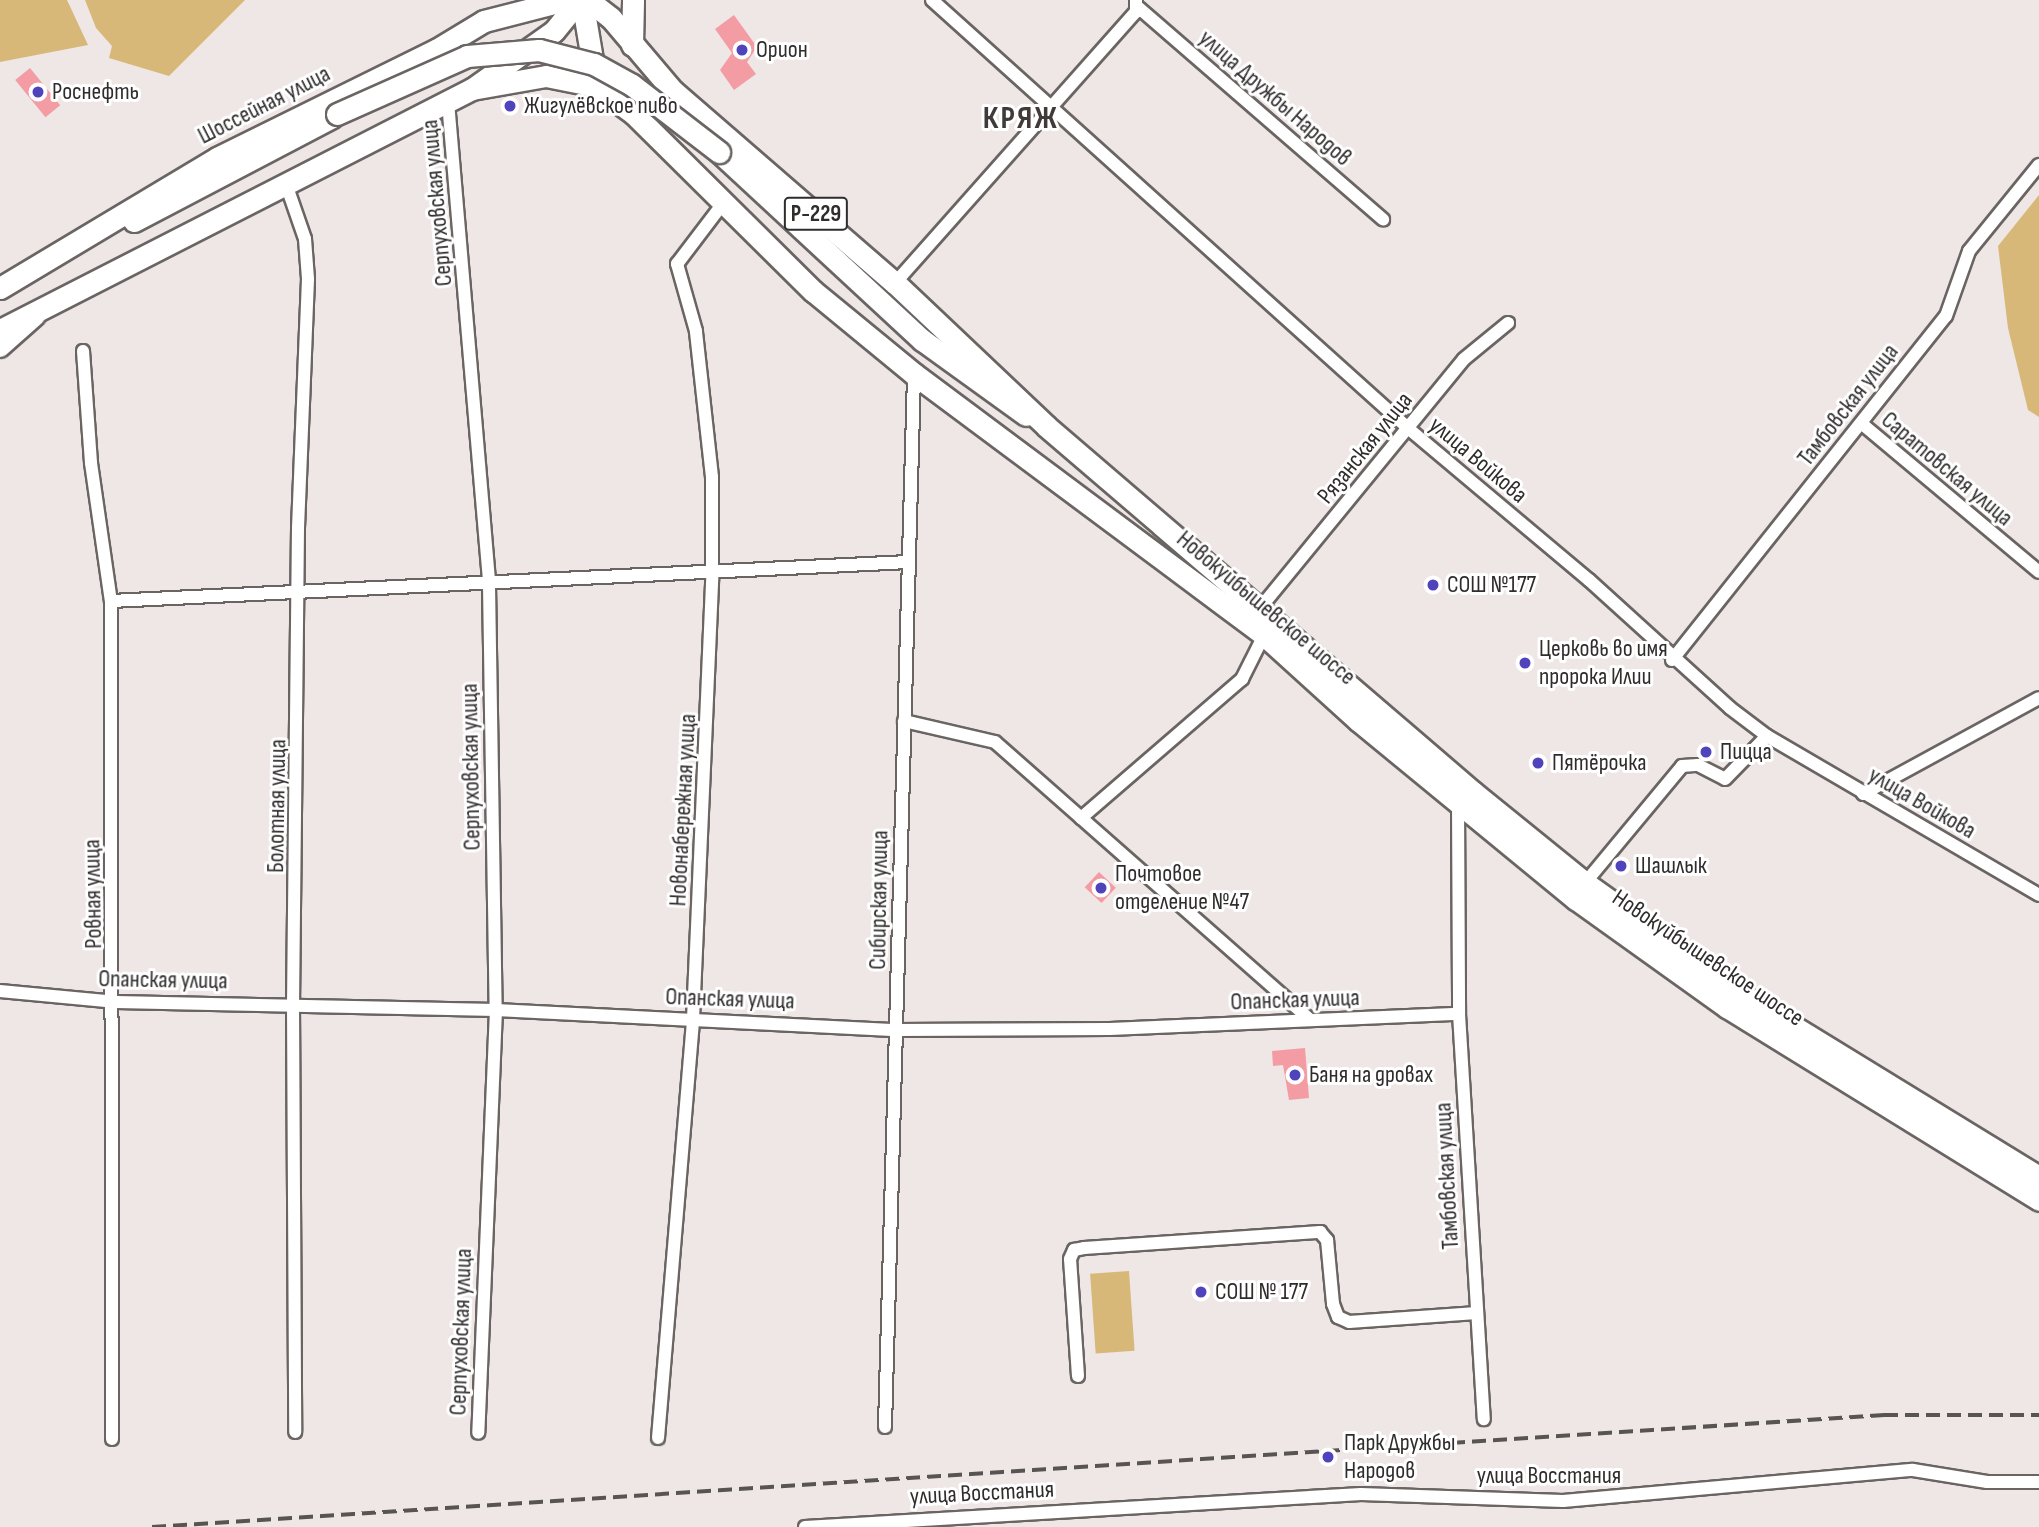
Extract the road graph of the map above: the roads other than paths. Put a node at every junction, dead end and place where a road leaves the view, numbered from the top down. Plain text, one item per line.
1 (510, 0) edge
2 (566, 0) edge
3 (580, 0) edge
4 (588, 0) edge
5 (633, 0) edge
6 (932, 0) edge
7 (1138, 4) edge
8 (484, 21) junction
9 (632, 45) junction
10 (436, 50) junction
11 (667, 85) junction
12 (596, 86) junction
13 (472, 89) junction
14 (450, 101) junction
15 (1051, 112) junction
16 (337, 114) joint
17 (634, 114) junction
18 (2039, 165) edge
19 (286, 184) junction
20 (724, 202) junction
21 (1383, 219) dead end
22 (895, 283) junction
23 (0, 288) edge
24 (0, 300) edge
25 (44, 308) junction
26 (1508, 323) dead end
27 (0, 330) edge
28 (0, 348) edge
29 (83, 351) dead end
30 (914, 374) junction
31 (1861, 423) junction
32 (1046, 426) junction
33 (1409, 429) junction
34 (909, 562) junction
35 (2039, 572) edge
36 (712, 575) junction
37 (489, 585) junction
38 (299, 594) junction
39 (111, 601) junction
40 (1261, 607) junction
41 (1264, 635) junction
42 (1672, 660) junction
43 (2039, 698) edge
44 (904, 721) junction
45 (1767, 736) junction
46 (1863, 794) junction
47 (1458, 804) junction
48 (1081, 818) junction
49 (1586, 883) junction
50 (2039, 895) edge
51 (0, 991) edge
52 (116, 1002) junction
53 (293, 1005) junction
54 (496, 1010) junction
55 (1459, 1014) junction
56 (693, 1019) junction
57 (1309, 1019) junction
58 (897, 1030) junction
59 (2039, 1177) edge
60 (2039, 1200) edge
61 (1477, 1313) junction
62 (1078, 1376) dead end
63 (1484, 1419) dead end
64 (885, 1427) dead end
65 (295, 1432) dead end
66 (478, 1433) dead end
67 (658, 1438) dead end
68 (112, 1439) dead end
69 (2039, 1482) edge
70 (805, 1527) edge

1 - 8 main road
2 - 8 main road, Шоссейная улица
3 - 12 main road
3 - 13 main road
4 - 9 main road, Новокуйбышевское шоссе / Р-229
5 - 9 main road
6 - 15 street, улица Войкова
7 - 15 street, улица Дружбы Народов
7 - 21 street, улица Дружбы Народов
8 - 10 main road, Шоссейная улица
9 - 11 main road, Новокуйбышевское шоссе / Р-229
10 - 14 main road
10 - 23 main road, Шоссейная улица
11 - 17 main road
11 - 22 main road, Новокуйбышевское шоссе / Р-229
12 - 13 main road, Новокуйбышевское шоссе
12 - 17 main road, Новокуйбышевское шоссе
13 - 14 main road
14 - 19 main road
14 - 37 street, Серпуховская улица
15 - 22 street, улица Дружбы Народов
15 - 33 street, улица Войкова
16 - 24 main road, Шоссейная улица
16 - 32 main road, Новокуйбышевское шоссе, bridge
17 - 20 main road, Новокуйбышевское шоссе
18 - 31 street, Тамбовская улица
19 - 25 main road
19 - 38 street, Болотная улица
20 - 30 main road, Новокуйбышевское шоссе
20 - 36 street, Новонабережная улица
22 - 32 main road, Новокуйбышевское шоссе / Р-229
25 - 27 main road
25 - 28 main road
26 - 33 street, Рязанская улица
29 - 39 street, Ровная улица
30 - 34 street, Сибирская улица
30 - 41 main road, Новокуйбышевское шоссе
31 - 35 street, Саратовская улица
31 - 42 street, Тамбовская улица
32 - 40 main road, Новокуйбышевское шоссе
33 - 40 street, Рязанская улица
33 - 42 street, улица Войкова
34 - 36 street
34 - 44 street, Сибирская улица
36 - 37 street
36 - 56 street, Новонабережная улица
37 - 38 street
37 - 54 street, Серпуховская улица
38 - 39 street
38 - 53 street, Болотная улица
39 - 52 street, Ровная улица
40 - 49 main road, Новокуйбышевское шоссе
41 - 47 main road, Новокуйбышевское шоссе
41 - 48 street
42 - 45 street, улица Войкова
43 - 46 street
44 - 48 street
44 - 58 street, Сибирская улица
45 - 46 street, улица Войкова
45 - 49 street
46 - 50 street, улица Войкова
47 - 55 street, Тамбовская улица
47 - 60 main road, Новокуйбышевское шоссе
48 - 57 street
49 - 59 main road, Новокуйбышевское шоссе
51 - 52 street, Опанская улица
52 - 53 street, Опанская улица
52 - 68 street, Ровная улица
53 - 54 street, Опанская улица
53 - 65 street, Болотная улица
54 - 56 street, Опанская улица
54 - 66 street, Серпуховская улица
55 - 57 street, Опанская улица
55 - 61 street, Тамбовская улица
56 - 58 street, Опанская улица
56 - 67 street, Новонабережная улица
57 - 58 street, Опанская улица
58 - 64 street, Сибирская улица
61 - 62 street
61 - 63 street, Тамбовская улица
69 - 70 street, улица Восстания

